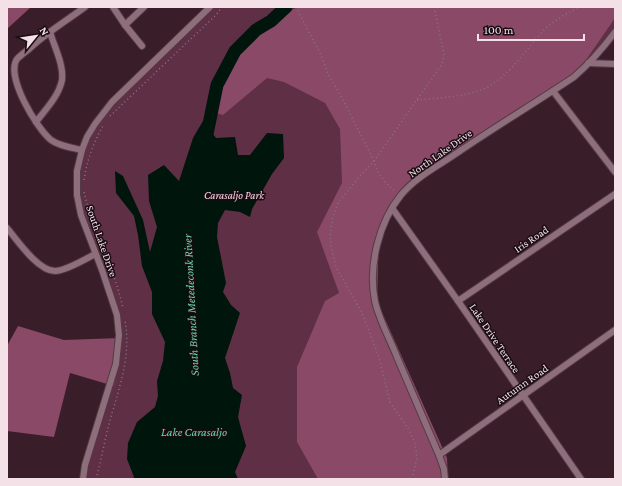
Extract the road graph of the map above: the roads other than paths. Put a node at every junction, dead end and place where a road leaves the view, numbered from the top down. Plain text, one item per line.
1 (85, 7) edge
2 (113, 7) edge
3 (144, 7) edge
4 (210, 7) edge
5 (125, 25) junction
6 (50, 32) junction
7 (615, 32) edge
8 (142, 46) dead end
9 (588, 63) junction
10 (615, 64) edge
11 (553, 91) junction
12 (36, 122) junction
13 (82, 150) junction
14 (615, 172) edge
15 (615, 194) edge
16 (392, 208) junction
17 (7, 228) edge
18 (95, 254) junction
19 (458, 301) junction
20 (615, 330) edge
21 (523, 396) junction
22 (439, 455) junction
23 (82, 479) edge
24 (445, 479) edge
25 (581, 479) edge

1 - 6 street
2 - 5 street
3 - 5 street
4 - 13 street, South Lake Drive
5 - 8 street
6 - 12 street
6 - 12 street
7 - 9 street, North Lake Drive
9 - 10 street
9 - 11 street, North Lake Drive
11 - 14 street
11 - 16 street, North Lake Drive
12 - 13 street
13 - 18 street, South Lake Drive
15 - 19 street, Iris Road
16 - 19 street, Lake Drive Terrace
16 - 22 street, North Lake Drive
17 - 18 street
18 - 23 street, South Lake Drive
19 - 21 street, Lake Drive Terrace
20 - 21 street, Autumn Road
21 - 22 street, Autumn Road
21 - 25 street, Lake Drive Terrace
22 - 24 street, North Lake Drive

